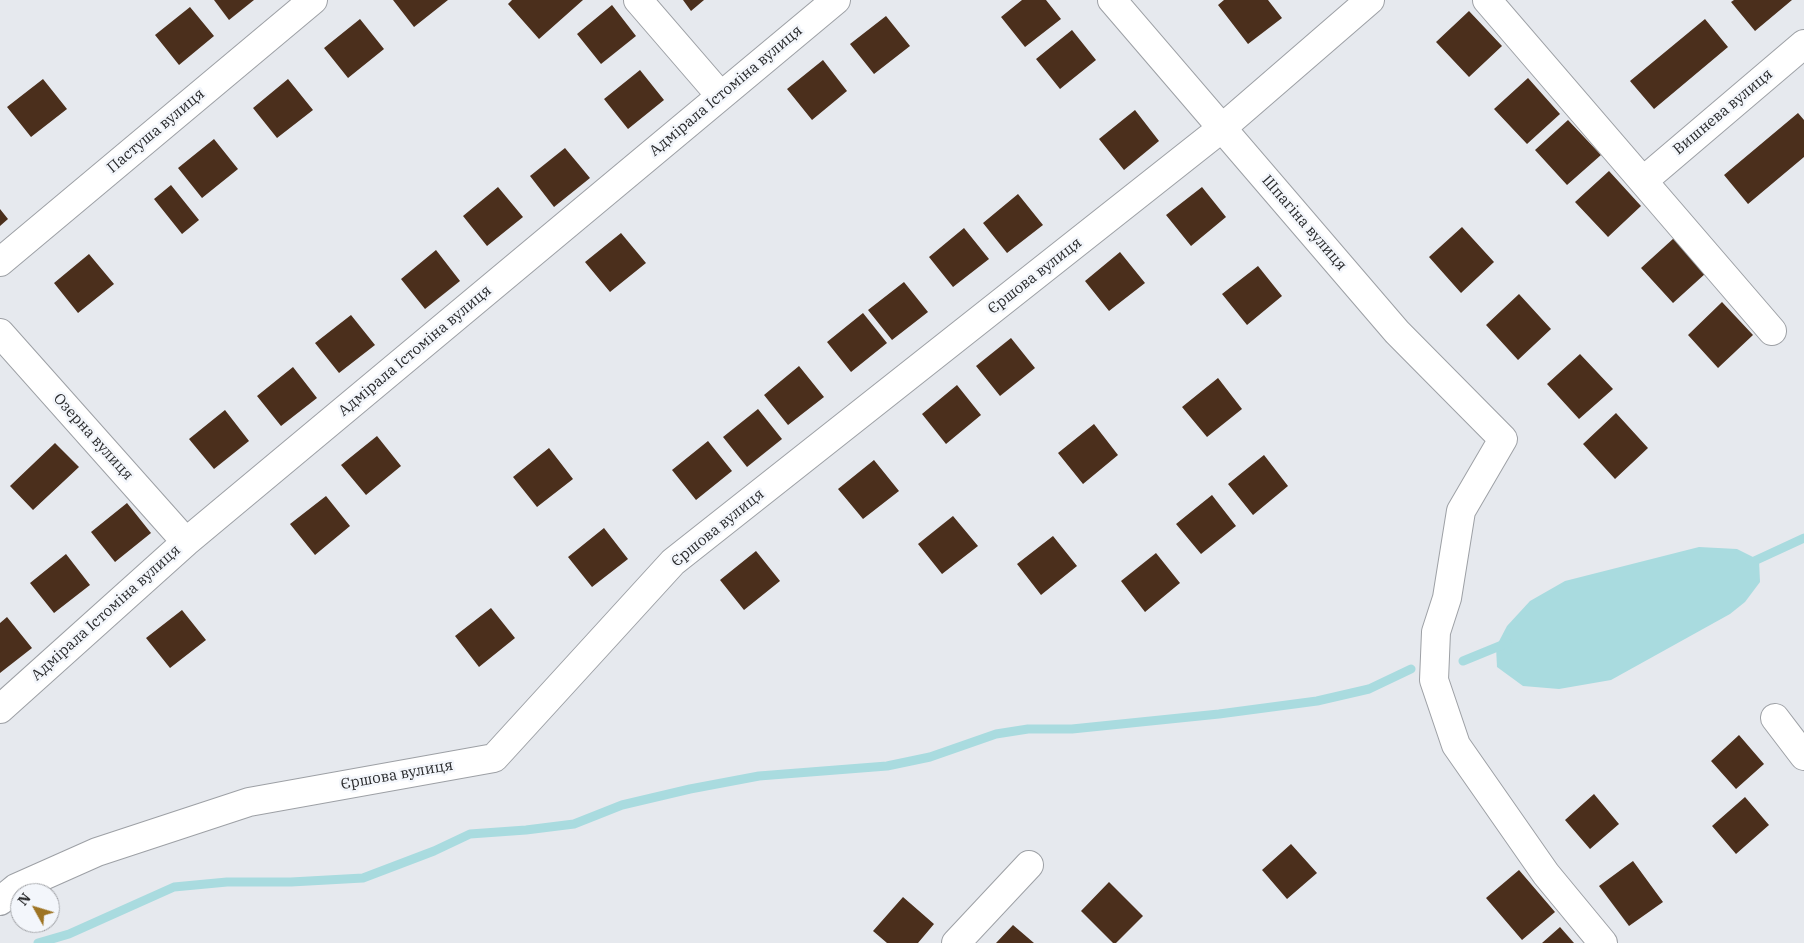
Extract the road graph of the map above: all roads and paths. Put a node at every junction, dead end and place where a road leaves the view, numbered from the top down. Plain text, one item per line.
1 (313, 0) edge
2 (638, 0) edge
3 (836, 0) edge
4 (1112, 0) edge
5 (1370, 0) edge
6 (1487, 0) edge
7 (1804, 44) edge
8 (720, 96) junction
9 (1222, 128) junction
10 (1643, 181) junction
11 (0, 262) edge
12 (1772, 331) dead end
13 (0, 333) edge
14 (186, 542) junction
15 (0, 709) edge
16 (1775, 718) dead end
17 (1804, 756) edge
18 (1029, 865) dead end
19 (0, 902) edge
20 (956, 943) edge
21 (1603, 943) edge

1 - 11 street, Пастуша вулиця
2 - 8 street
3 - 8 street, Адмірала Істоміна вулиця
4 - 9 street, Шпагіна вулиця
5 - 9 street, Єршова вулиця
6 - 10 street
7 - 10 street, Вишнева вулиця
8 - 14 street, Адмірала Істоміна вулиця
9 - 19 street, Єршова вулиця
9 - 21 street, Шпагіна вулиця
10 - 12 street
13 - 14 street, Озерна вулиця
14 - 15 street, Адмірала Істоміна вулиця
16 - 17 street
18 - 20 street

